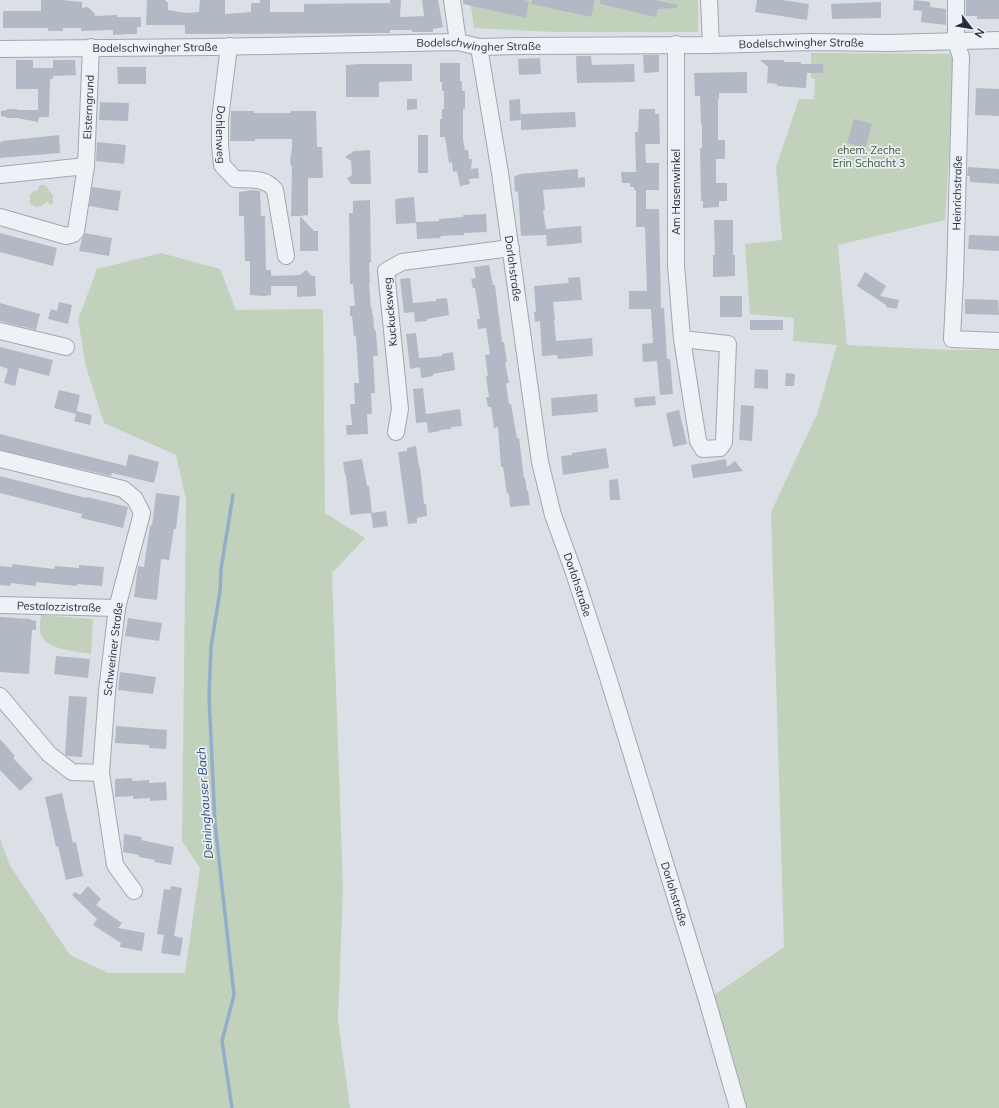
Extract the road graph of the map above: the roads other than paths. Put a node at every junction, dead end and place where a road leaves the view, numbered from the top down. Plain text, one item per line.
1 (452, 0) edge
2 (709, 0) edge
3 (956, 0) edge
4 (999, 40) edge
5 (956, 41) junction
6 (458, 42) junction
7 (676, 44) junction
8 (711, 45) junction
9 (229, 46) junction
10 (91, 47) junction
11 (479, 47) junction
12 (0, 49) edge
13 (86, 166) junction
14 (0, 175) edge
15 (0, 218) edge
16 (511, 248) junction
17 (286, 256) dead end
18 (0, 331) edge
19 (682, 338) junction
20 (999, 341) edge
21 (66, 347) dead end
22 (396, 432) dead end
23 (0, 459) edge
24 (0, 605) edge
25 (117, 608) junction
26 (0, 696) edge
27 (102, 774) junction
28 (134, 891) dead end
29 (738, 1108) edge

1 - 6 street
2 - 8 street
3 - 5 street, Heinrichstraße
4 - 5 street, Bodelschwingher Straße
5 - 8 street, Bodelschwingher Straße
5 - 20 street, Heinrichstraße
6 - 9 street, Bodelschwingher Straße
6 - 11 street, Bodelschwingher Straße
7 - 8 street, Bodelschwingher Straße
7 - 11 street, Bodelschwingher Straße
7 - 19 street, Am Hasenwinkel
9 - 10 street, Bodelschwingher Straße
9 - 17 street, Dohlenweg
10 - 12 street, Bodelschwingher Straße
10 - 13 street, Elsterngrund
11 - 16 street, Dorlohstraße
13 - 14 street
13 - 15 street, Elsterngrund
16 - 22 street, Kuckucksweg
16 - 29 street, Dorlohstraße
18 - 21 street
19 - 19 street, Am Hasenwinkel
23 - 25 street, Schweriner Straße
24 - 25 street, Pestalozzistraße
25 - 27 street, Schweriner Straße
26 - 27 street
27 - 28 street, Schweriner Straße

